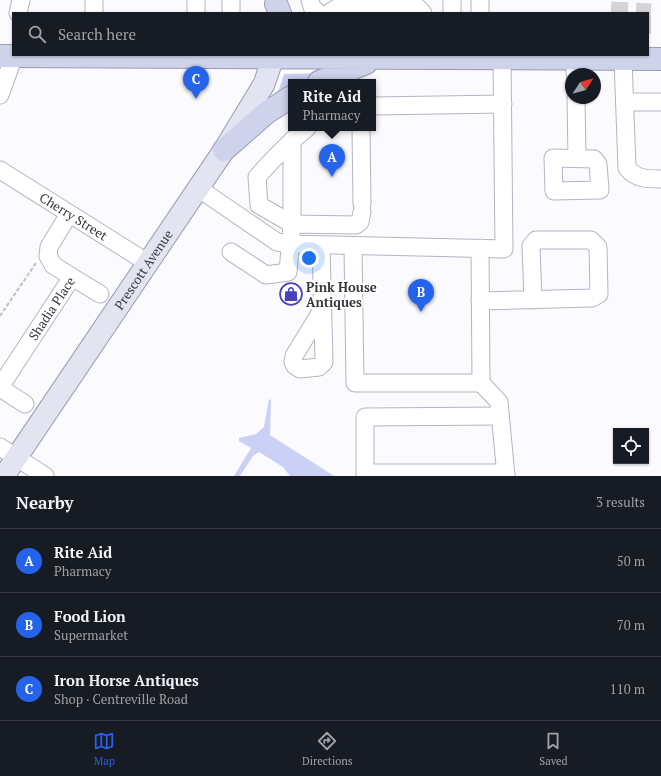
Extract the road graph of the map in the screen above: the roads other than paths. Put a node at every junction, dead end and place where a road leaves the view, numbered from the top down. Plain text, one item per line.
1 (21, 0) edge
2 (94, 0) edge
3 (196, 0) edge
4 (231, 0) edge
5 (310, 0) edge
6 (452, 0) edge
7 (480, 0) edge
8 (410, 8) edge
9 (18, 12) edge
10 (94, 12) edge
11 (196, 12) edge
12 (231, 12) edge
13 (317, 12) edge
14 (331, 12) edge
15 (452, 12) edge
16 (480, 12) edge
17 (12, 56) edge
18 (92, 56) edge
19 (195, 56) edge
20 (273, 57) edge
21 (439, 57) edge
22 (480, 57) edge
23 (382, 58) junction
24 (502, 58) junction
25 (623, 59) junction
26 (661, 59) edge
27 (575, 66) edge
28 (326, 79) edge
29 (0, 95) edge
30 (288, 99) edge
31 (625, 102) junction
32 (661, 102) edge
33 (503, 104) junction
34 (576, 104) edge
35 (376, 106) edge
36 (303, 131) edge
37 (361, 131) edge
38 (292, 140) junction
39 (224, 150) junction
40 (577, 158) dead end
41 (0, 170) edge
42 (661, 179) edge
43 (198, 188) junction
44 (69, 214) junction
45 (292, 224) junction
46 (290, 244) junction
47 (321, 245) junction
48 (353, 246) junction
49 (480, 248) junction
50 (231, 252) dead end
51 (148, 263) junction
52 (72, 277) junction
53 (100, 294) dead end
54 (533, 300) junction
55 (480, 302) junction
56 (322, 310) dead end
57 (481, 383) junction
58 (0, 388) edge
59 (25, 404) dead end
60 (500, 416) junction
61 (8, 452) edge
62 (506, 474) edge
63 (4, 476) edge
64 (44, 476) edge

1 - 9 street
2 - 10 street
3 - 11 street
4 - 12 street
5 - 13 street
6 - 15 street
7 - 16 street
8 - 14 street
17 - 18 highway
17 - 29 street
18 - 19 highway
19 - 20 highway
20 - 23 highway
20 - 39 main road, Prescott Avenue
21 - 22 highway
21 - 23 highway
22 - 24 highway
23 - 28 highway
24 - 27 highway
24 - 33 street
25 - 26 highway
25 - 27 highway
25 - 31 street
30 - 39 highway
31 - 32 street
31 - 42 street
33 - 35 street
33 - 49 street
34 - 40 street
36 - 38 street
37 - 45 street
38 - 45 street
38 - 45 street
39 - 43 main road, Prescott Avenue
41 - 44 street, Cherry Street
43 - 46 street
43 - 51 main road, Prescott Avenue
44 - 51 street, Cherry Street
44 - 52 street, Shadia Place
45 - 46 street
46 - 47 street
46 - 50 street
47 - 48 street
47 - 56 street
48 - 49 street
48 - 57 street
49 - 55 street
51 - 61 main road, Prescott Avenue
52 - 53 street
52 - 58 street, Shadia Place
54 - 54 street
54 - 55 street
55 - 57 street
57 - 60 street
58 - 59 street
60 - 62 street
60 - 62 street
61 - 63 main road, Prescott Avenue
61 - 64 street

